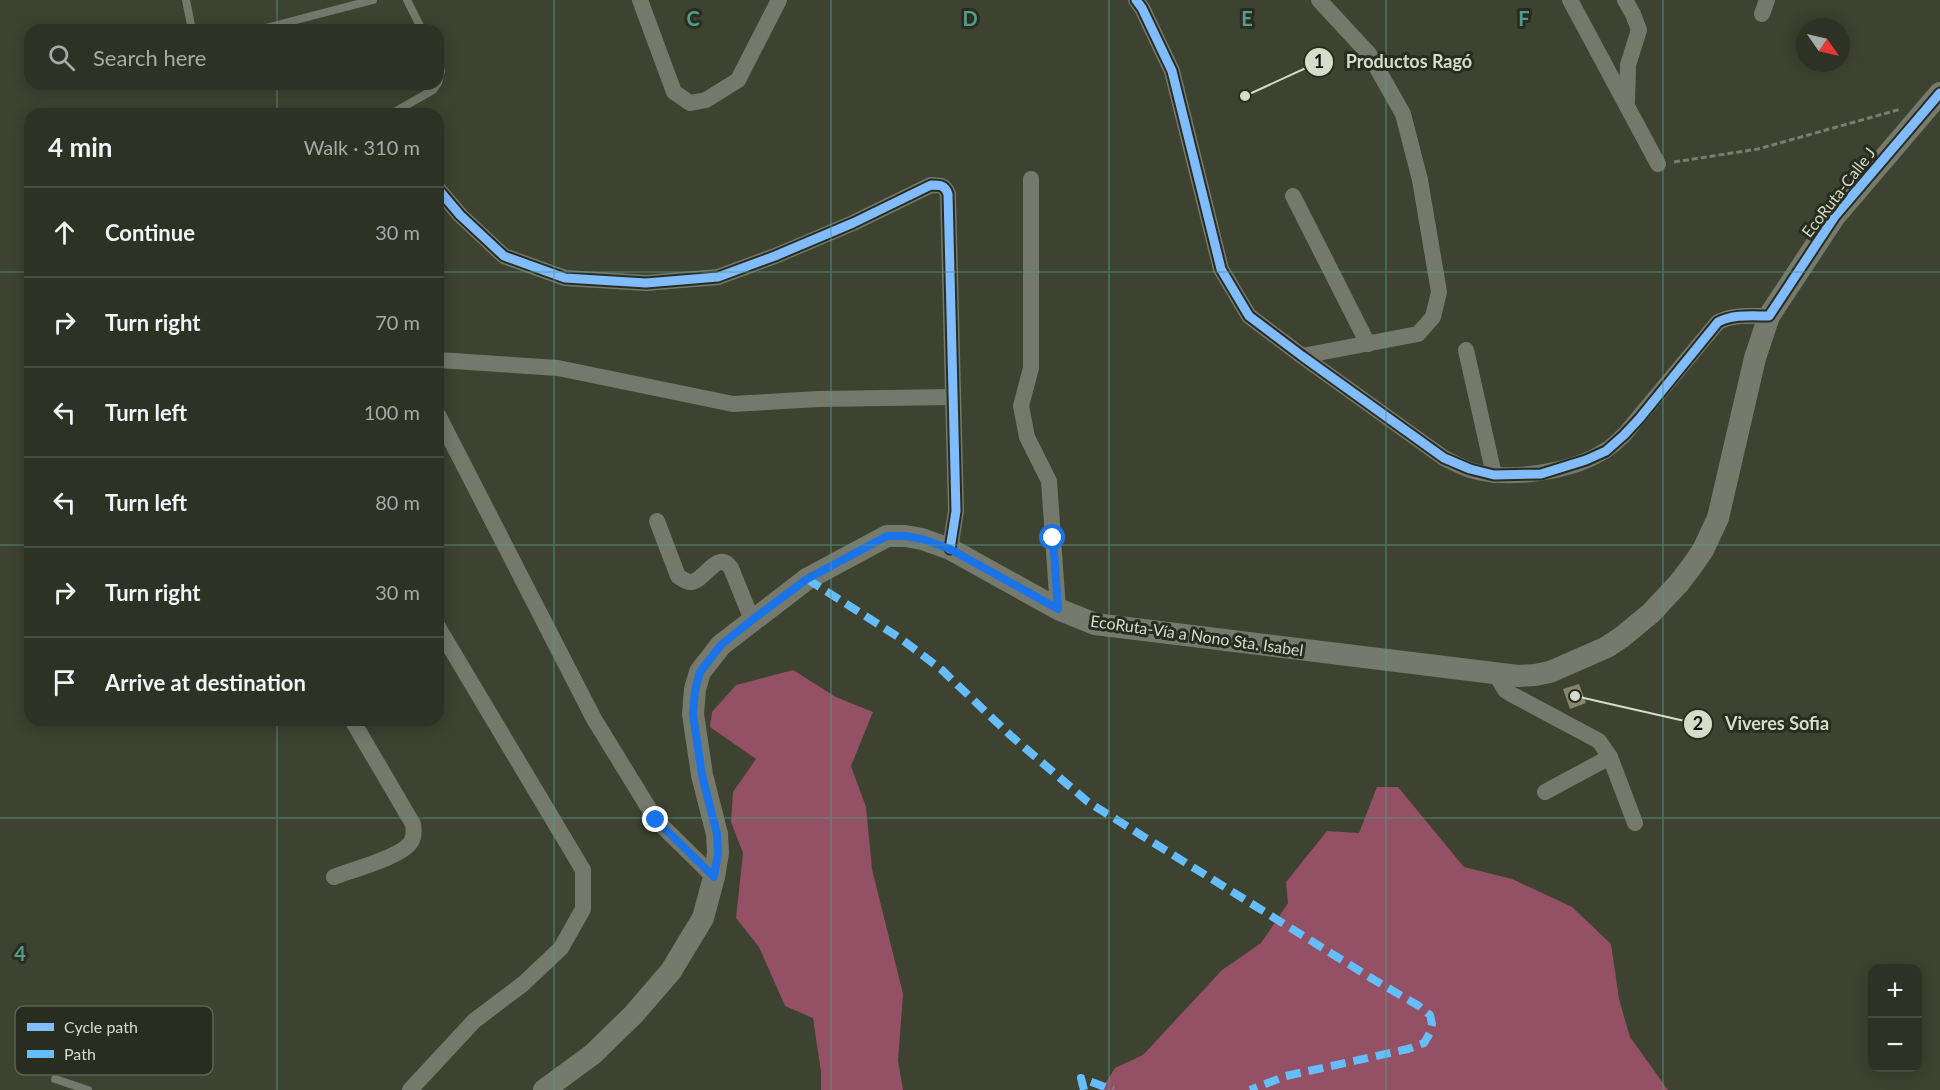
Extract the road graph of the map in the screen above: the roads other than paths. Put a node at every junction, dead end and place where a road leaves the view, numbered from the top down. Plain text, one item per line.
1 (186, 0) edge
2 (373, 0) edge
3 (407, 0) edge
4 (640, 0) edge
5 (779, 0) edge
6 (1125, 0) edge
7 (1319, 0) edge
8 (1570, 0) edge
9 (1625, 0) edge
10 (1139, 4) edge
11 (191, 24) edge
12 (281, 24) edge
13 (419, 24) edge
14 (433, 90) edge
15 (1940, 93) edge
16 (1627, 107) junction
17 (402, 108) edge
18 (1658, 164) road end
19 (1031, 179) dead end
20 (444, 196) edge
21 (1293, 196) dead end
22 (1768, 316) junction
23 (1368, 344) junction
24 (1466, 350) dead end
25 (1302, 357) junction
26 (444, 360) edge
27 (953, 397) junction
28 (444, 427) edge
29 (1494, 475) junction
30 (657, 521) dead end
31 (950, 549) junction
32 (1058, 609) junction
33 (752, 620) junction
34 (444, 637) edge
35 (1495, 673) junction
36 (356, 726) edge
37 (1610, 757) junction
38 (1545, 792) dead end
39 (1635, 823) dead end
40 (334, 877) dead end
41 (714, 877) junction
42 (55, 1078) dead end
43 (88, 1090) edge
44 (410, 1090) edge
45 (544, 1090) edge

1 - 11 lane
2 - 12 lane
3 - 13 lane
4 - 5 street
6 - 10 street
7 - 23 street
8 - 16 street
9 - 16 street
10 - 25 street
14 - 17 lane
15 - 22 main road, EcoRuta-Calle J
16 - 18 street
19 - 32 street
20 - 27 street
21 - 23 street
22 - 29 street
22 - 35 main road, EcoRuta-Vía a Nono Sta. Isabel
23 - 25 street
24 - 29 street
25 - 29 street
26 - 27 street
27 - 31 street
28 - 41 street
30 - 33 street
31 - 32 main road, EcoRuta-Vía a Nono Sta. Isabel
31 - 33 main road, EcoRuta-Vía a Nono Sta. Isabel
32 - 35 main road, EcoRuta-Vía a Nono Sta. Isabel
33 - 41 main road, EcoRuta-Vía a Nono Sta. Isabel
34 - 44 street
35 - 37 street
36 - 40 street
37 - 38 street
37 - 39 street
41 - 45 main road, EcoRuta-Vía a Nono Sta. Isabel
42 - 43 lane

